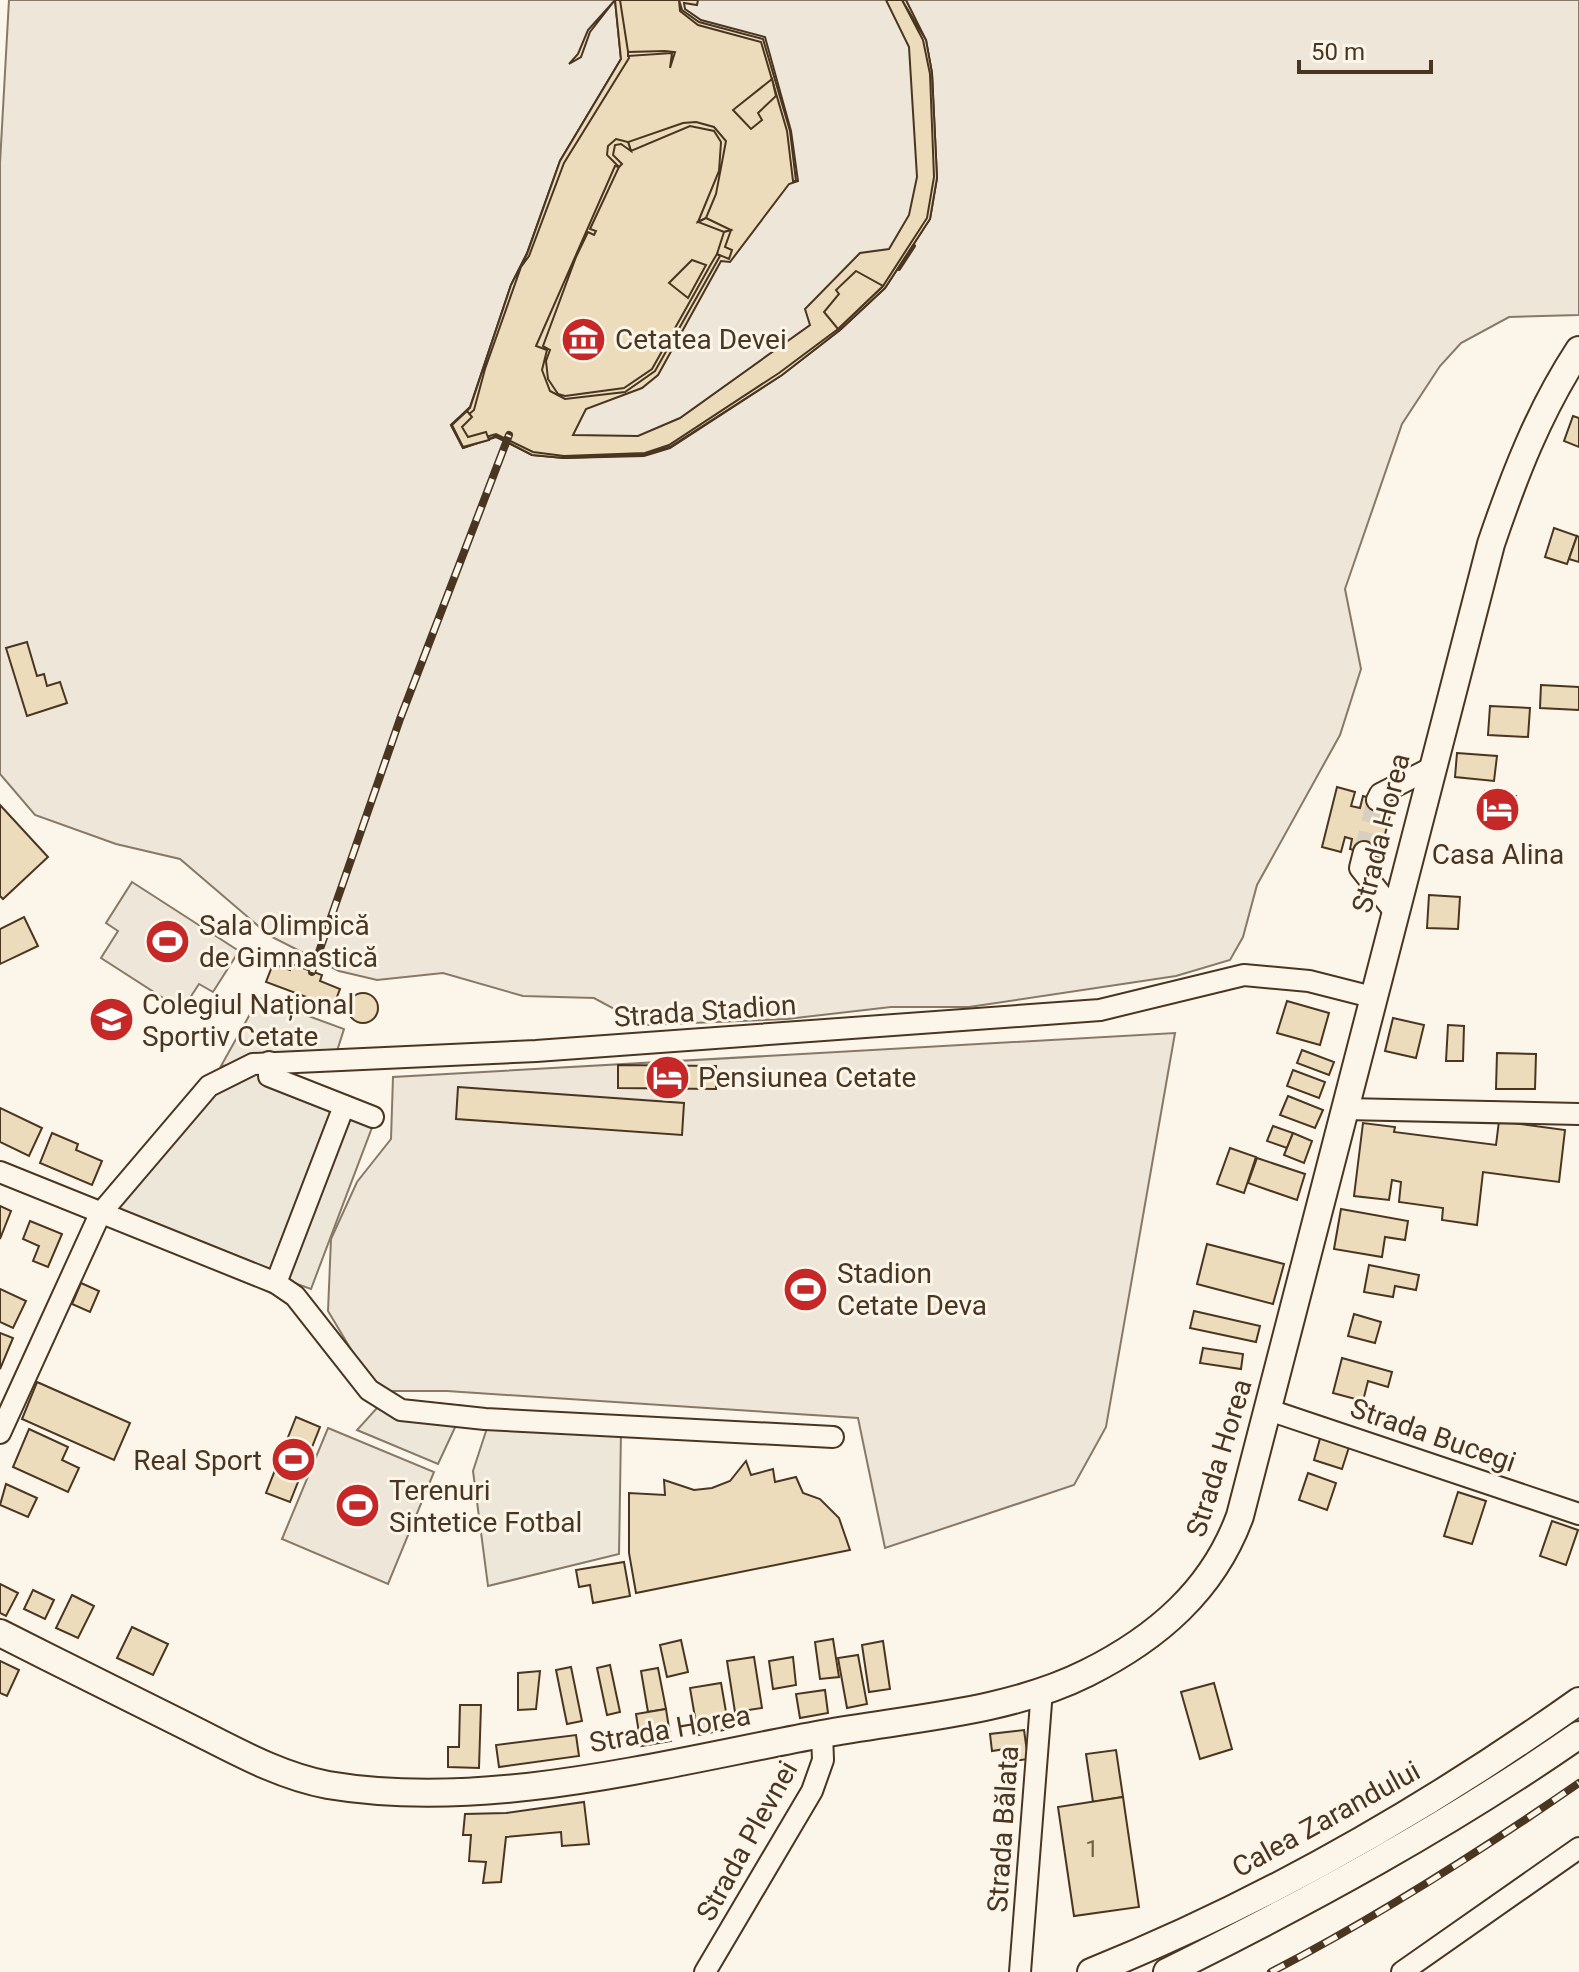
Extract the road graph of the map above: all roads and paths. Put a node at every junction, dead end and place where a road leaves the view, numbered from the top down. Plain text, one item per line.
1 (1579, 350) edge
2 (1431, 768) junction
3 (1377, 800) tunnel mouth
4 (1364, 852) tunnel mouth
5 (1394, 911) junction
6 (1372, 997) junction
7 (269, 1062) junction
8 (344, 1106) junction
9 (1344, 1109) junction
10 (1579, 1114) edge
11 (373, 1117) dead end
12 (0, 1172) edge
13 (100, 1214) junction
14 (276, 1283) junction
15 (1269, 1410) junction
16 (0, 1433) edge
17 (833, 1437) dead end
18 (1579, 1514) edge
19 (0, 1633) edge
20 (1042, 1690) junction
21 (1579, 1701) edge
22 (822, 1734) junction
23 (1579, 1735) edge
24 (1579, 1848) edge
25 (1210, 1918) junction
26 (1223, 1944) junction
27 (705, 1972) edge
28 (1020, 1972) edge
29 (1091, 1972) edge
30 (1167, 1972) edge
31 (1402, 1972) edge

1 - 2 main road, Strada Horea
2 - 3 street
2 - 5 main road, Strada Horea
4 - 5 street
5 - 6 main road, Strada Horea
6 - 7 street, Strada Stadion
6 - 9 main road, Strada Horea
7 - 8 street
7 - 13 street, Strada Stadion
8 - 11 street
8 - 14 street
9 - 10 street
9 - 15 main road, Strada Horea
12 - 13 street
13 - 14 street
13 - 16 street, Strada Stadion
14 - 17 street
15 - 18 street, Strada Bucegi
15 - 20 main road, Strada Horea
19 - 22 main road, Strada Horea
20 - 22 main road, Strada Horea
20 - 28 street, Strada Bălata
21 - 25 main road, Calea Zarandului
22 - 27 street, Strada Plevnei
23 - 26 main road
24 - 31 street
25 - 26 main road
25 - 29 main road, Calea Zarandului
26 - 30 main road

